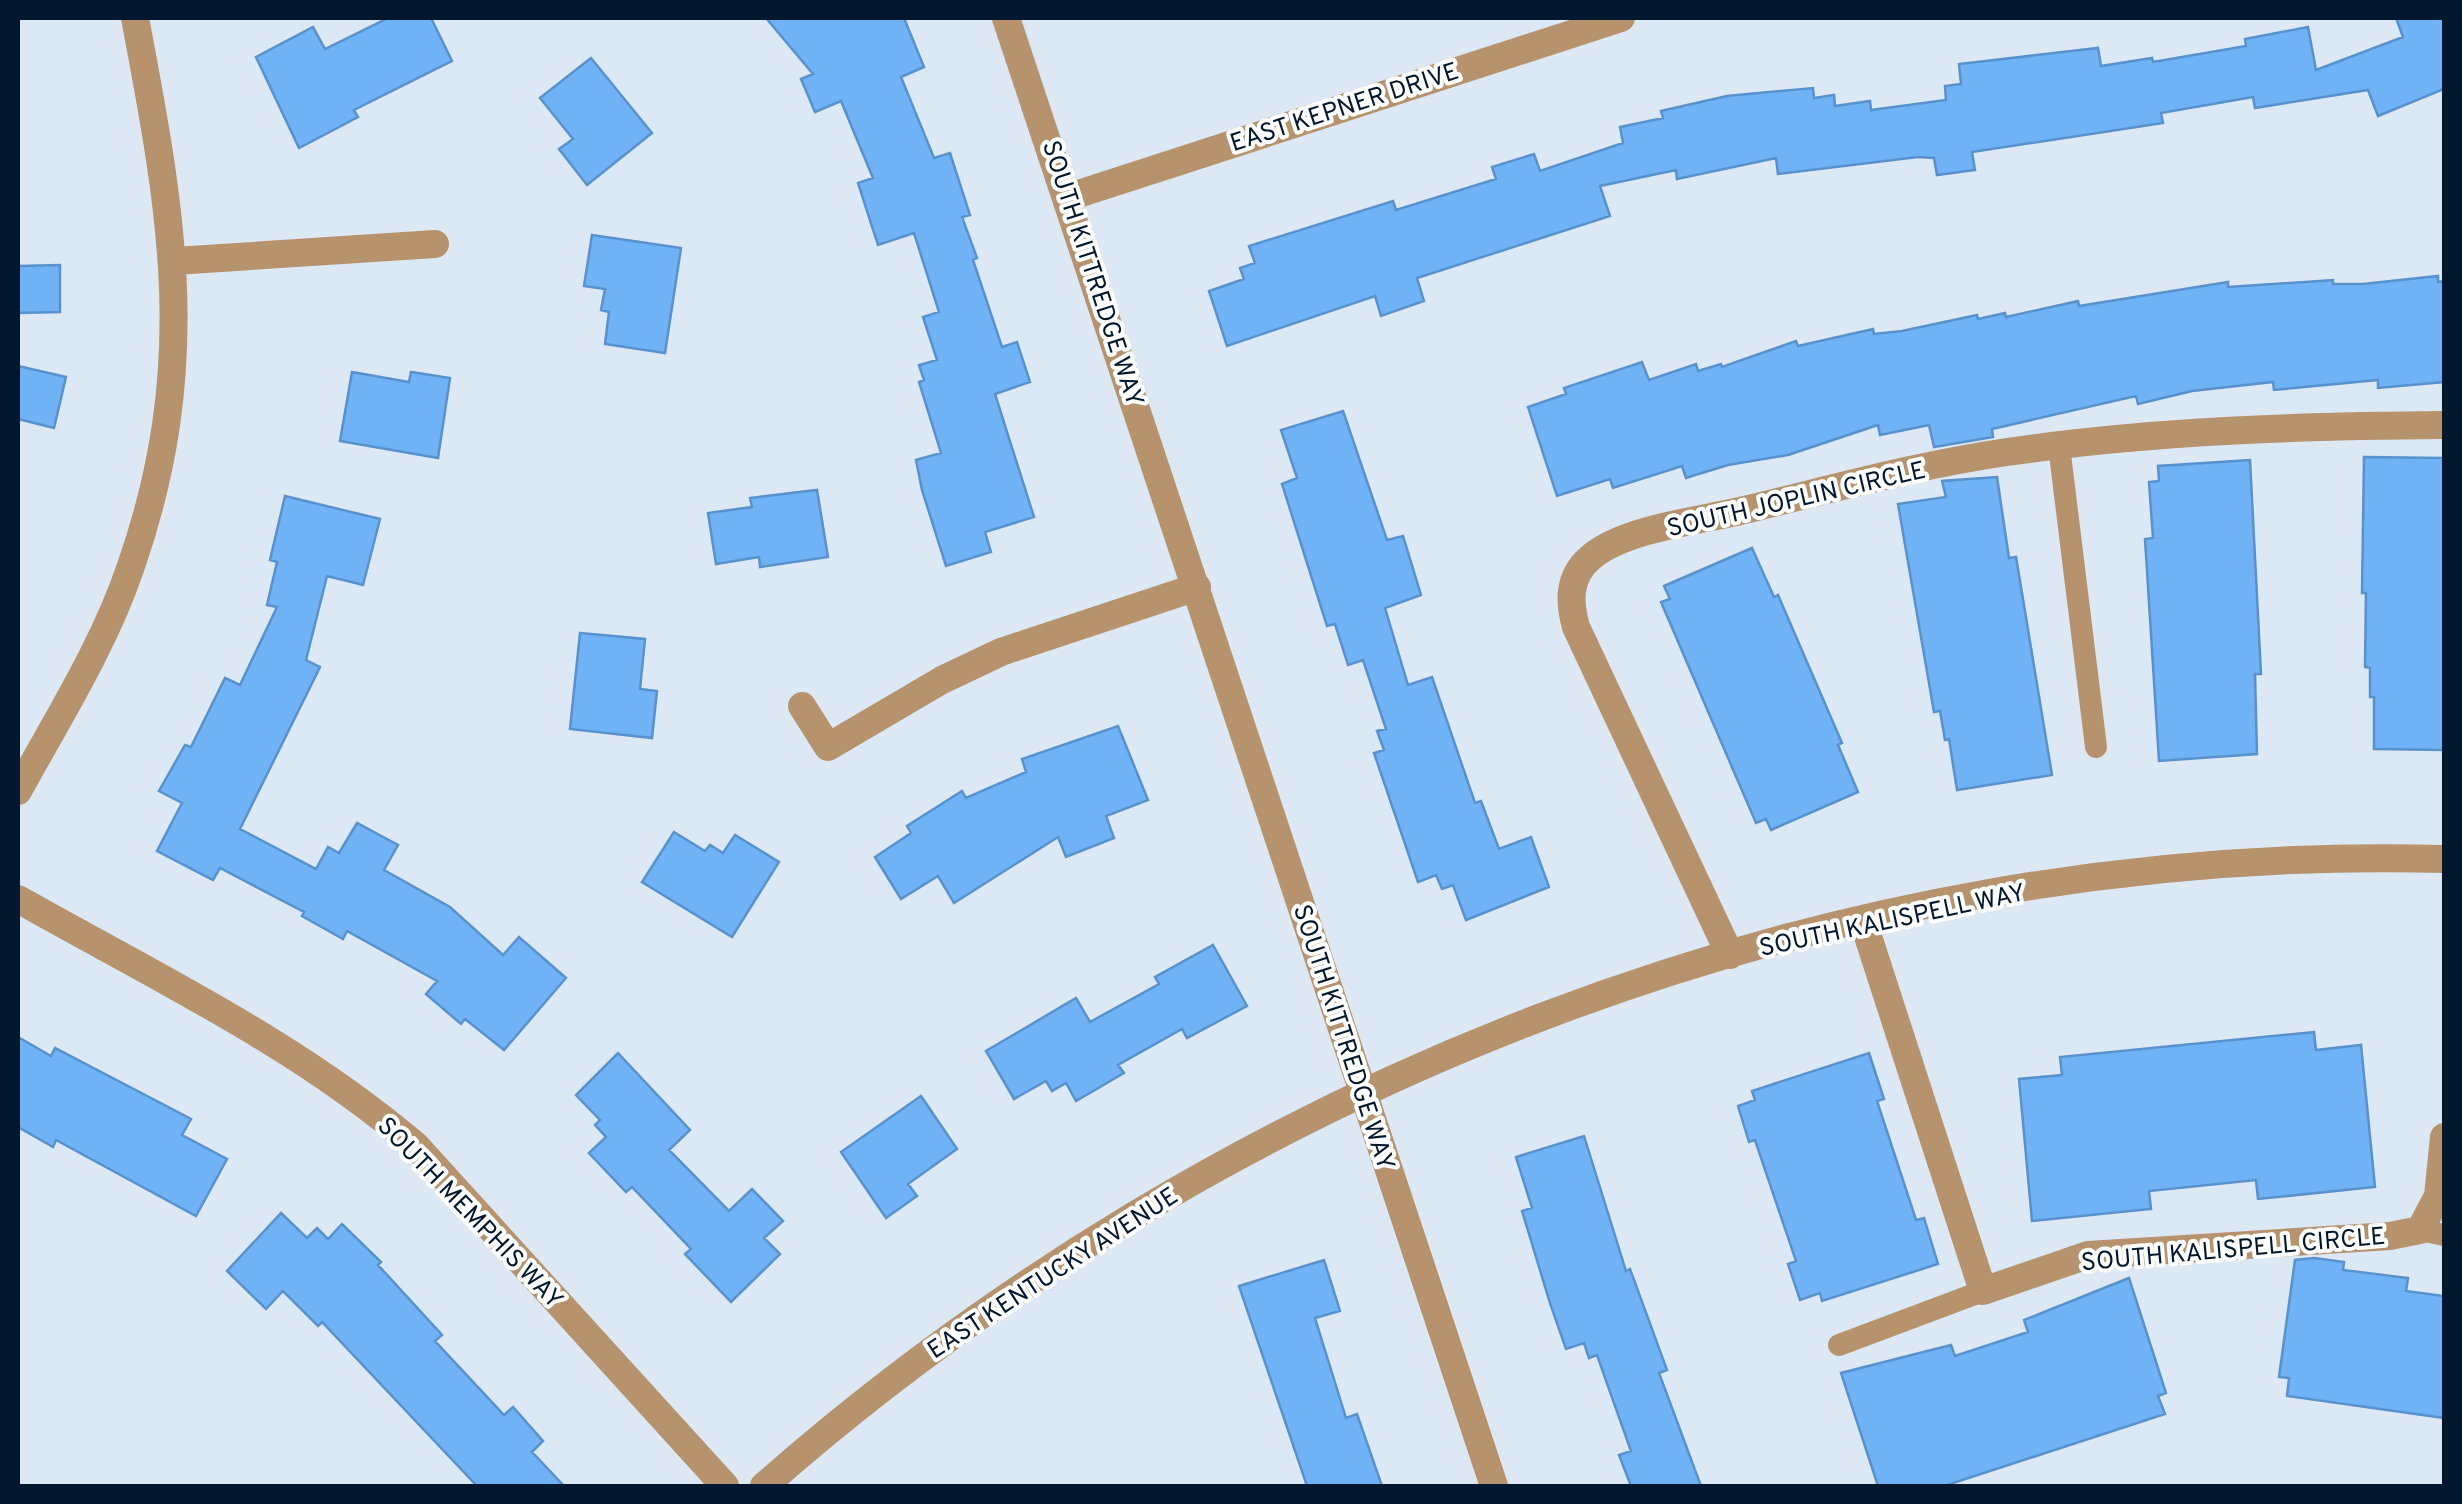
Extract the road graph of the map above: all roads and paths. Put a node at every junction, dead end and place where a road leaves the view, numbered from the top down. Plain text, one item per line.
1 (134, 18) edge
2 (1006, 18) edge
3 (1621, 18) edge
4 (1069, 197) junction
5 (434, 244) dead end
6 (174, 261) junction
7 (2444, 425) edge
8 (2058, 446) junction
9 (1197, 587) junction
10 (802, 706) dead end
11 (2096, 747) dead end
12 (18, 791) edge
13 (2444, 859) edge
14 (18, 899) edge
15 (1863, 921) junction
16 (1730, 955) junction
17 (1364, 1092) junction
18 (2444, 1137) edge
19 (2432, 1232) edge
20 (1982, 1292) junction
21 (1839, 1345) dead end
22 (726, 1486) edge
23 (764, 1486) edge
24 (1494, 1486) edge

1 - 6 street
2 - 4 street, SOUTH KITTREDGE WAY
3 - 4 street, EAST KEPNER DRIVE
4 - 9 street, SOUTH KITTREDGE WAY
5 - 6 street
6 - 12 street
7 - 8 street, SOUTH JOPLIN CIRCLE
8 - 11 lane
8 - 16 street, SOUTH JOPLIN CIRCLE
9 - 10 street
9 - 17 street, SOUTH KITTREDGE WAY
13 - 15 street, SOUTH KALISPELL WAY
14 - 22 street, SOUTH MEMPHIS WAY
15 - 16 street, SOUTH KALISPELL WAY
15 - 20 street
16 - 17 street, SOUTH KALISPELL WAY
17 - 23 street, EAST KENTUCKY AVENUE
17 - 24 street, SOUTH KITTREDGE WAY
18 - 19 street, SOUTH KALISPELL CIRCLE
19 - 20 street, SOUTH KALISPELL CIRCLE
20 - 21 lane

